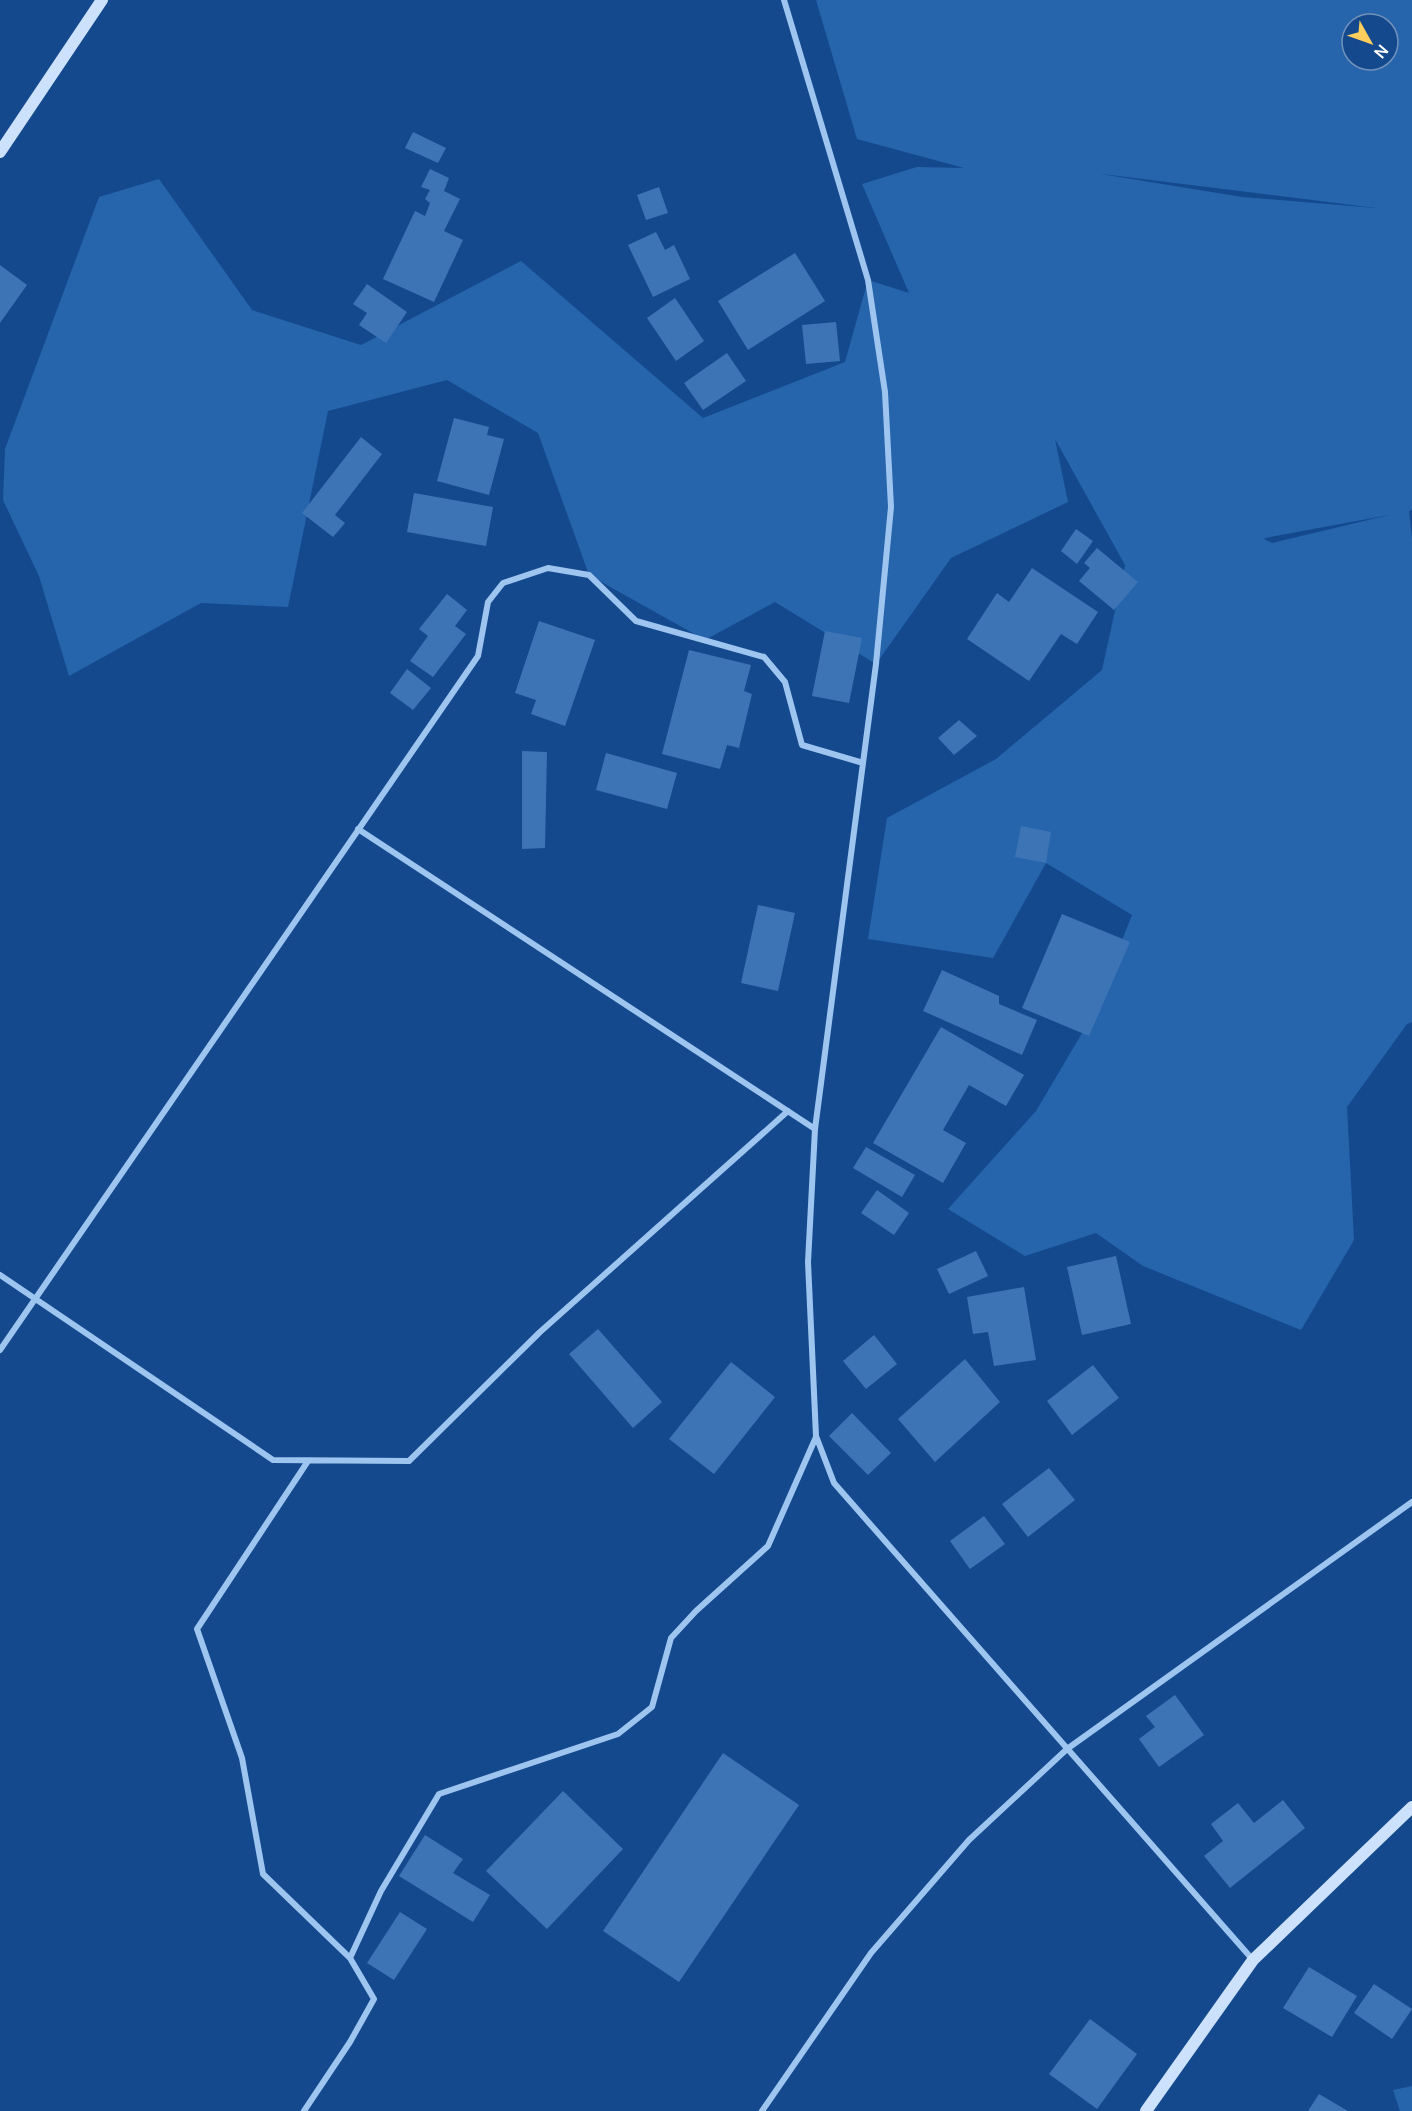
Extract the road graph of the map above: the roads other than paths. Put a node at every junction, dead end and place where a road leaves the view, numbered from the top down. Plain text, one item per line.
1 (102, 0) edge
2 (784, 0) edge
3 (0, 152) edge
4 (863, 763) junction
5 (358, 829) junction
6 (788, 1111) junction
7 (815, 1129) junction
8 (0, 1275) edge
9 (34, 1299) junction
10 (0, 1350) edge
11 (816, 1436) junction
12 (308, 1461) junction
13 (1412, 1502) edge
14 (1067, 1749) junction
15 (1412, 1807) edge
16 (350, 1958) junction
17 (1253, 1960) junction
18 (304, 2111) edge
19 (762, 2111) edge
20 (1146, 2111) edge

1 - 3 street
2 - 4 street
4 - 5 street
4 - 7 street
5 - 6 street
5 - 9 street
6 - 7 street
6 - 12 street
7 - 11 street
8 - 9 street
9 - 10 street
9 - 12 street
11 - 14 street
11 - 16 street
12 - 16 street
13 - 14 street
14 - 17 street
14 - 19 street
15 - 17 street
16 - 18 street
17 - 20 street

